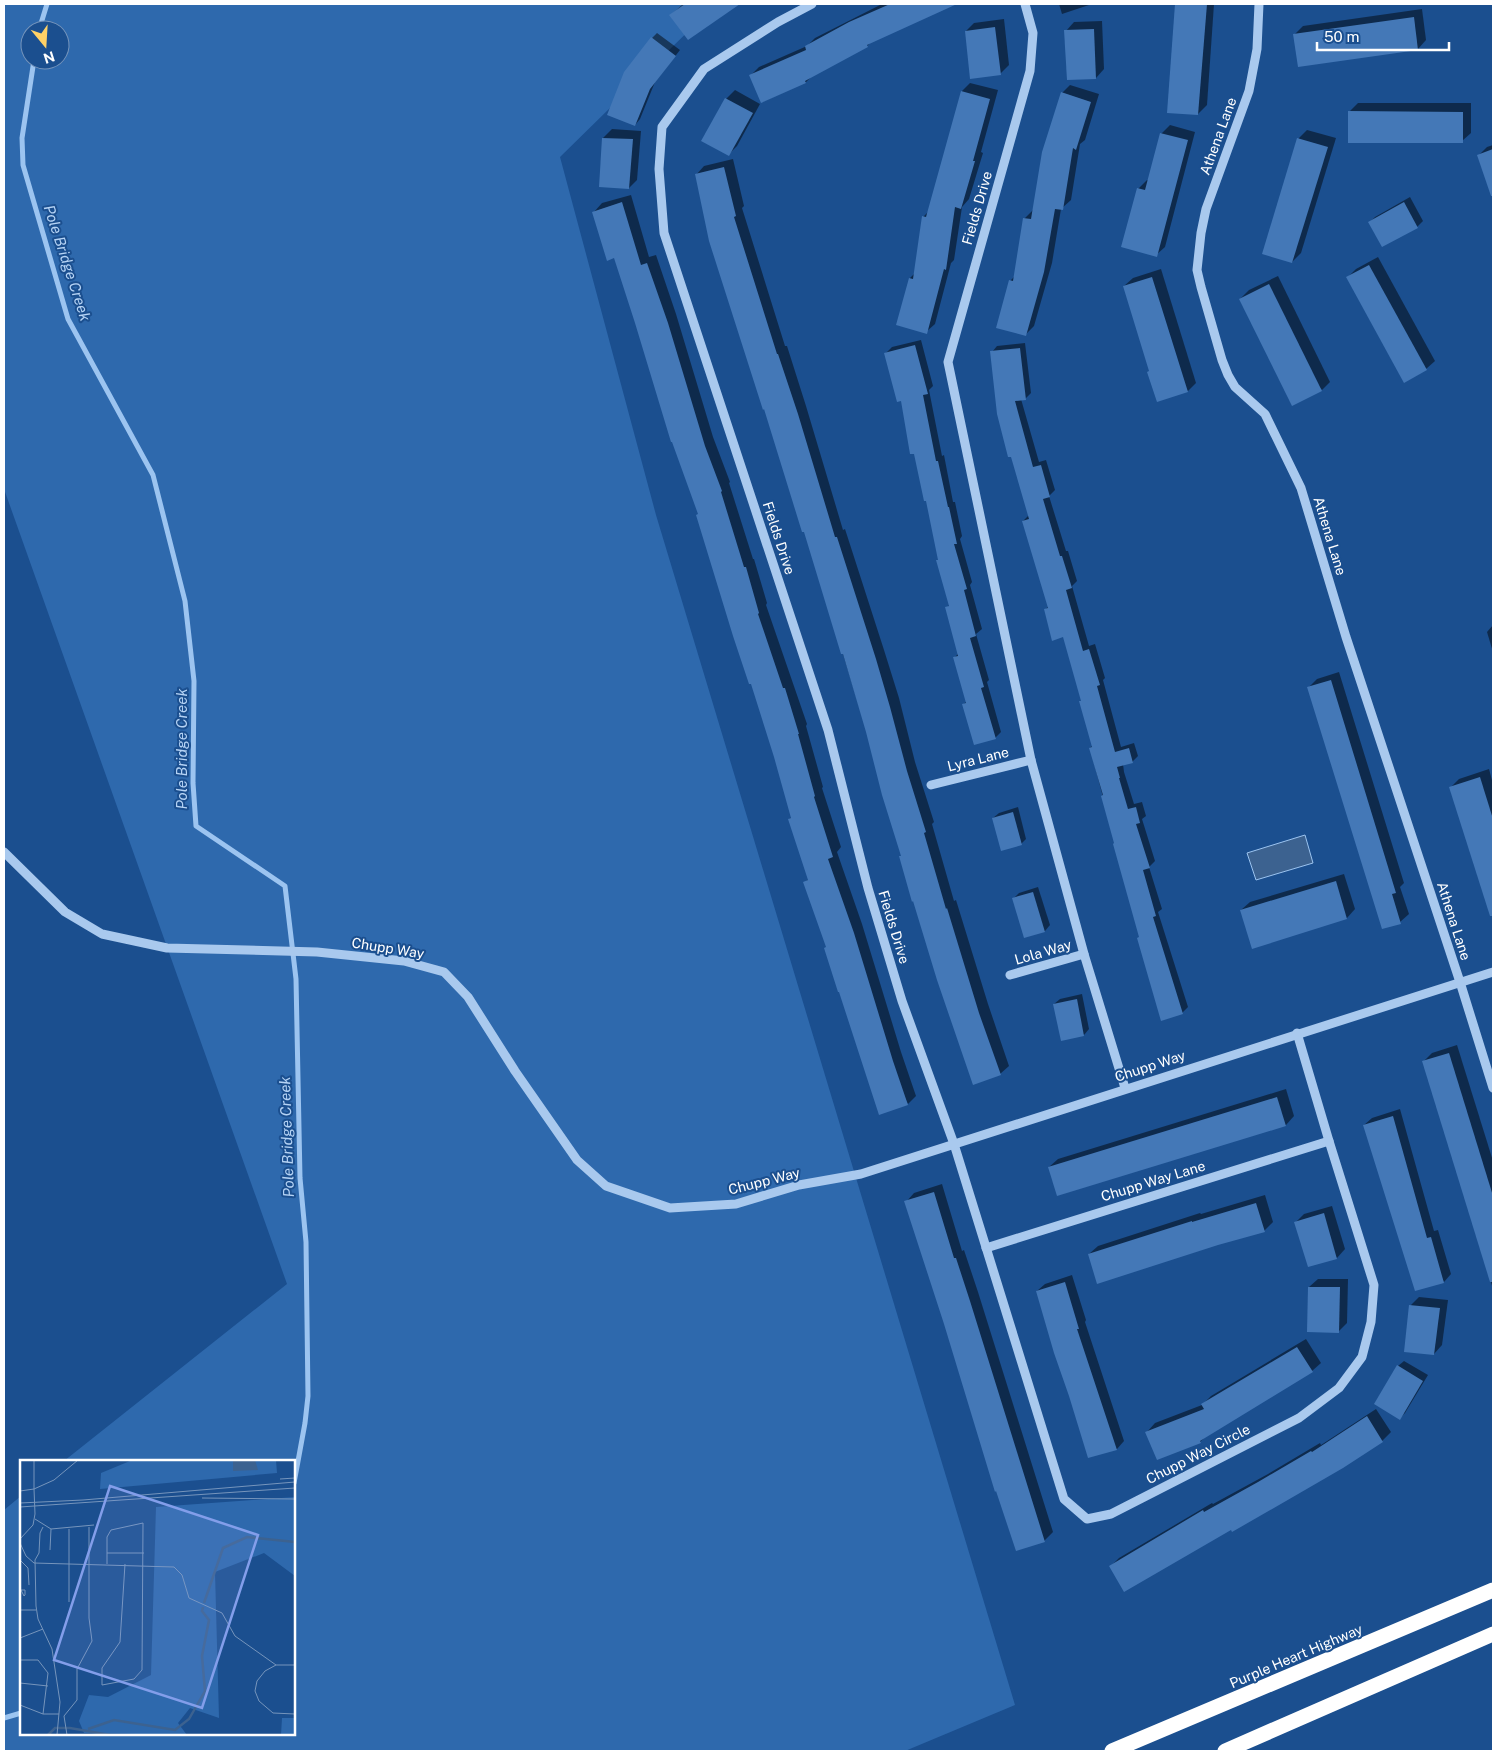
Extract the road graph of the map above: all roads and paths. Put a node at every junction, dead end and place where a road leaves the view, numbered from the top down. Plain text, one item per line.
1 (812, 4) edge
2 (1025, 4) edge
3 (1259, 4) edge
4 (1031, 760) junction
5 (931, 785) dead end
6 (4, 852) edge
7 (1084, 954) junction
8 (1493, 972) edge
9 (1010, 975) dead end
10 (1460, 982) junction
11 (1298, 1033) junction
12 (1125, 1088) junction
13 (1493, 1088) edge
14 (1329, 1141) junction
15 (954, 1144) junction
16 (986, 1248) junction
17 (1493, 1590) edge
18 (1493, 1634) edge
19 (1112, 1751) edge
20 (1225, 1751) edge

1 - 15 street, Fields Drive
2 - 4 street, Fields Drive
3 - 10 street, Athena Lane
4 - 5 street, Lyra Lane
4 - 7 street, Fields Drive
6 - 15 street, Chupp Way
7 - 9 street, Lola Way
7 - 12 street, Fields Drive
8 - 10 street, Chupp Way
10 - 11 street, Chupp Way
10 - 13 street, Athena Lane
11 - 12 street, Chupp Way
11 - 14 street, Chupp Way Circle
12 - 15 street, Chupp Way
14 - 16 street, Chupp Way Lane
14 - 16 street, Chupp Way Circle
15 - 16 street, Chupp Way Circle
17 - 19 highway, Purple Heart Highway
18 - 20 highway

